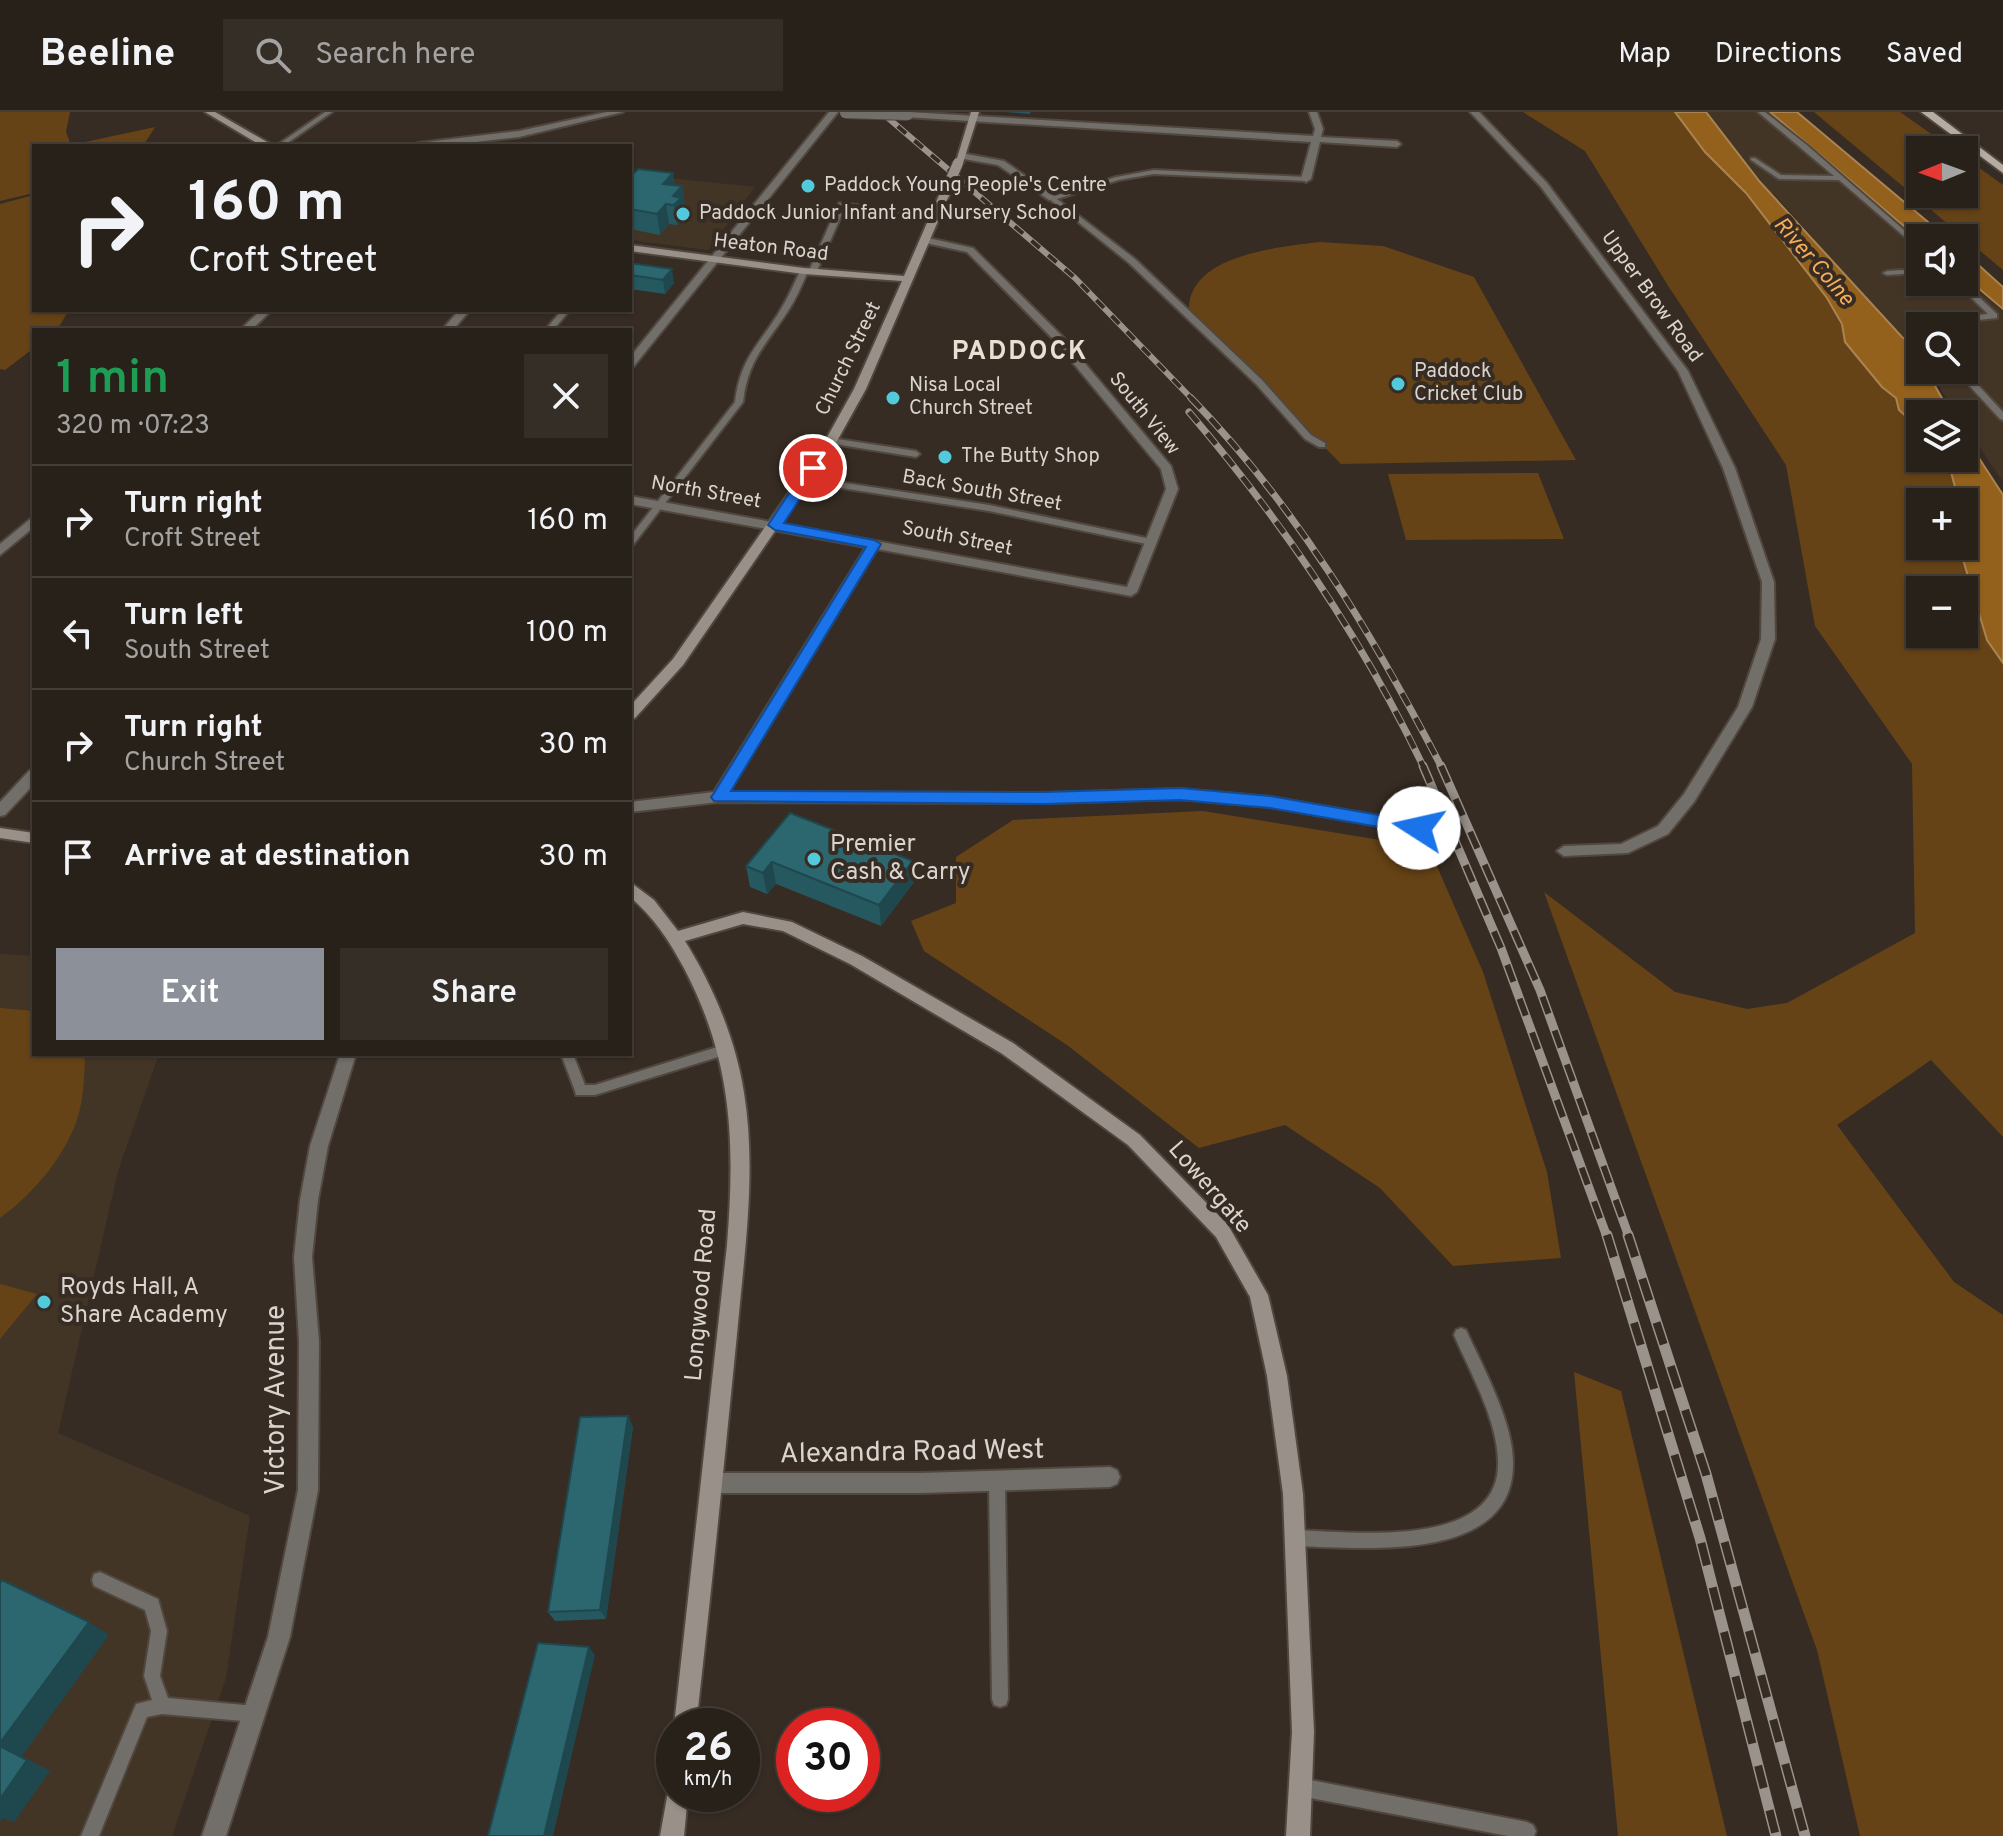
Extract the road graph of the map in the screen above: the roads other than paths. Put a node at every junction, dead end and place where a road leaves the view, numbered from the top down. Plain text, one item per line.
1 (209, 112) edge
2 (329, 112) edge
3 (619, 112) edge
4 (832, 112) edge
5 (1080, 112) edge
6 (1313, 112) edge
7 (1474, 112) edge
8 (1761, 112) edge
9 (1926, 112) edge
10 (845, 113) edge
11 (974, 114) edge
12 (1076, 124) junction
13 (1316, 139) junction
14 (265, 144) edge
15 (282, 144) edge
16 (435, 144) edge
17 (1397, 144) dead end
18 (959, 159) junction
19 (1753, 159) dead end
20 (2003, 170) edge
21 (1840, 178) junction
22 (1306, 179) joint
23 (1052, 198) junction
24 (935, 216) junction
25 (1906, 236) edge
26 (924, 240) junction
27 (632, 248) edge
28 (716, 259) junction
29 (809, 271) junction
30 (1906, 272) edge
31 (1887, 273) dead end
32 (909, 279) junction
33 (1973, 296) edge
34 (265, 312) edge
35 (463, 312) edge
36 (564, 312) edge
37 (1978, 317) edge
38 (247, 328) edge
39 (449, 328) edge
40 (551, 328) edge
41 (632, 362) edge
42 (1972, 384) edge
43 (2003, 417) edge
44 (831, 441) junction
45 (1322, 445) dead end
46 (916, 454) dead end
47 (806, 480) junction
48 (632, 500) edge
49 (658, 505) junction
50 (32, 522) edge
51 (775, 525) junction
52 (632, 540) edge
53 (1151, 542) junction
54 (874, 544) junction
55 (0, 551) edge
56 (1131, 592) joint
57 (632, 713) edge
58 (32, 777) edge
59 (1317, 792) dead end
60 (719, 797) junction
61 (632, 807) edge
62 (1312, 809) junction
63 (0, 811) edge
64 (1419, 828) dead end
65 (0, 833) edge
66 (32, 838) edge
67 (1564, 851) dead end
68 (634, 890) edge
69 (675, 938) junction
70 (727, 1049) junction
71 (347, 1056) edge
72 (568, 1056) edge
73 (1461, 1335) dead end
74 (1110, 1477) dead end
75 (997, 1481) junction
76 (714, 1483) junction
77 (1296, 1538) junction
78 (100, 1580) dead end
79 (1000, 1699) dead end
80 (162, 1706) junction
81 (687, 1708) edge
82 (255, 1714) junction
83 (1300, 1787) junction
84 (675, 1812) edge
85 (1527, 1831) dead end
86 (90, 1836) edge
87 (214, 1836) edge
88 (672, 1836) edge
89 (1298, 1836) edge

1 - 14 street
2 - 15 lane
3 - 16 street
4 - 10 street
4 - 28 street
5 - 12 street
6 - 13 street
7 - 67 street, Upper Brow Road
8 - 21 lane
9 - 20 main road
10 - 11 street, bridge
11 - 12 street
11 - 18 street, Church Street
12 - 13 street
13 - 17 street
13 - 22 street
18 - 23 street
18 - 24 street, Church Street, bridge
19 - 21 lane
21 - 25 lane
22 - 23 lane
23 - 45 lane
24 - 26 street, Church Street
24 - 29 lane
26 - 32 street, Church Street
26 - 53 street, South View
27 - 28 street, Heaton Road
28 - 29 street, Heaton Road
28 - 41 street
29 - 32 street, Heaton Road
29 - 49 lane
30 - 31 lane
32 - 44 street, Church Street
33 - 37 lane
34 - 38 street
35 - 39 street
36 - 40 lane
42 - 43 lane
44 - 46 lane
44 - 47 street, Church Street
47 - 51 street, Church Street
47 - 53 lane, Back South Street
48 - 49 street, North Street
49 - 51 street, North Street
49 - 52 lane
50 - 55 street
51 - 54 street, South Street
51 - 57 street, Church Street
53 - 56 street, South View
54 - 56 street, South Street
54 - 60 street
58 - 63 street
59 - 62 street
60 - 61 street
60 - 62 street
62 - 64 street
65 - 66 street
68 - 69 street, Longwood Road
69 - 70 street, Longwood Road
69 - 77 street, Lowergate
70 - 72 lane
70 - 76 street, Longwood Road
71 - 82 street, Victory Avenue
73 - 77 lane
74 - 75 street, Alexandra Road West
75 - 76 street, Alexandra Road West
75 - 79 lane
76 - 81 street, Longwood Road
77 - 83 street, Lowergate
78 - 80 lane
80 - 82 lane
80 - 86 lane
82 - 87 street, Victory Avenue
83 - 85 lane
83 - 89 street, Lowergate
84 - 88 street

